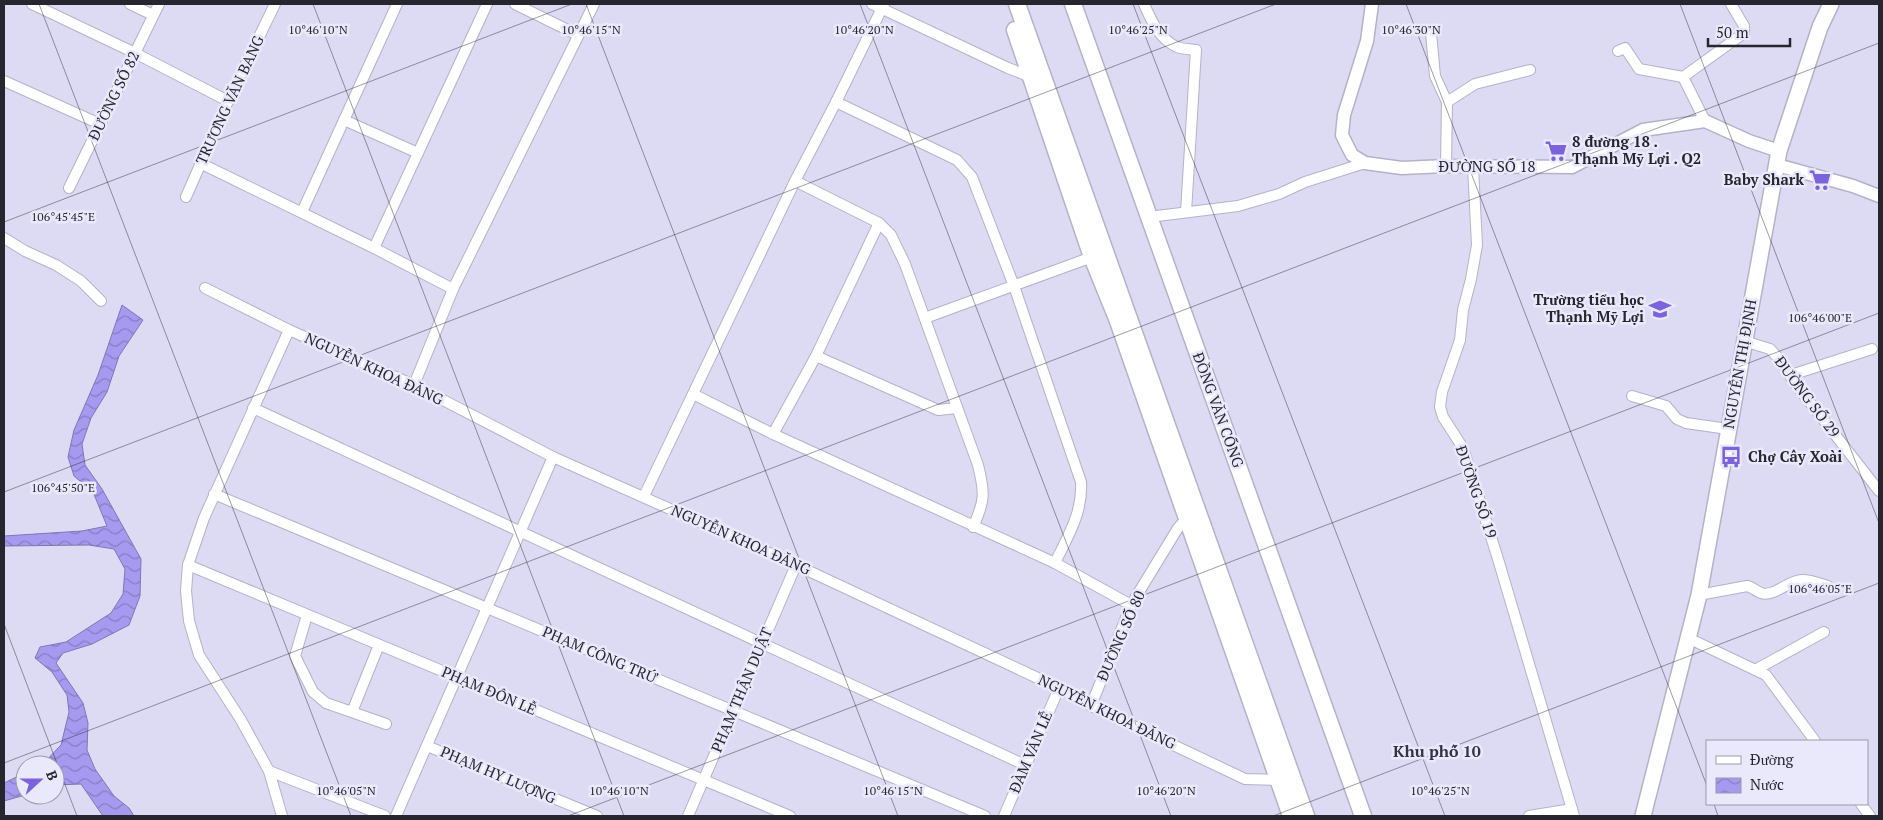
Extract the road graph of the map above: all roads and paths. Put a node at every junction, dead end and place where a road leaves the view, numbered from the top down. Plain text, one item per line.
1 (32, 4) edge
2 (130, 4) edge
3 (159, 4) edge
4 (274, 4) edge
5 (397, 4) edge
6 (487, 4) edge
7 (516, 4) edge
8 (594, 4) edge
9 (1007, 4) edge
10 (1017, 4) edge
11 (1073, 4) edge
12 (1081, 4) edge
13 (1144, 4) edge
14 (1372, 4) edge
15 (1731, 4) edge
16 (1831, 4) edge
17 (879, 5) edge
18 (153, 15) junction
19 (1431, 33) dead end
20 (578, 35) junction
21 (1618, 51) dead end
22 (134, 53) junction
23 (1530, 70) dead end
24 (1683, 76) junction
25 (1038, 77) junction
26 (4, 81) edge
27 (228, 101) junction
28 (836, 102) junction
29 (1447, 102) junction
30 (344, 120) junction
31 (1704, 120) junction
32 (100, 124) junction
33 (418, 153) junction
34 (1778, 158) junction
35 (200, 163) junction
36 (1365, 164) junction
37 (1446, 166) junction
38 (1473, 167) junction
39 (795, 181) junction
40 (69, 188) dead end
41 (1879, 196) edge
42 (186, 197) dead end
43 (302, 212) junction
44 (1186, 212) junction
45 (1158, 216) junction
46 (879, 223) junction
47 (4, 238) edge
48 (374, 248) junction
49 (1092, 257) junction
50 (1014, 286) junction
51 (206, 288) dead end
52 (453, 289) junction
53 (101, 301) dead end
54 (925, 318) junction
55 (289, 330) junction
56 (1744, 341) junction
57 (1872, 349) dead end
58 (816, 356) junction
59 (1791, 375) junction
60 (414, 385) junction
61 (693, 394) junction
62 (1632, 396) dead end
63 (253, 408) junction
64 (957, 408) junction
65 (1728, 429) junction
66 (773, 434) junction
67 (553, 458) junction
68 (1879, 491) edge
69 (214, 494) junction
70 (644, 496) junction
71 (1192, 513) junction
72 (973, 527) junction
73 (521, 532) junction
74 (1055, 563) junction
75 (188, 565) junction
76 (796, 565) junction
77 (1286, 586) junction
78 (1828, 586) dead end
79 (1699, 595) junction
80 (1131, 605) junction
81 (487, 608) junction
82 (307, 615) junction
83 (1824, 632) dead end
84 (1688, 638) junction
85 (762, 643) junction
86 (380, 645) junction
87 (1755, 670) junction
88 (457, 678) junction
89 (1059, 688) junction
90 (1091, 706) junction
91 (733, 711) junction
92 (352, 712) junction
93 (386, 724) dead end
94 (1814, 740) edge
95 (427, 746) junction
96 (1025, 765) junction
97 (269, 771) junction
98 (704, 780) junction
99 (1278, 780) junction
100 (1861, 805) edge
101 (1573, 813) edge
102 (282, 816) edge
103 (385, 816) edge
104 (396, 816) edge
105 (597, 816) edge
106 (688, 816) edge
107 (790, 816) edge
108 (985, 816) edge
109 (1004, 816) edge
110 (1292, 816) edge
111 (1306, 816) edge
112 (1363, 816) edge
113 (1370, 816) edge
114 (1530, 816) edge
115 (1643, 816) edge
116 (1870, 816) edge

1 - 22 street
2 - 18 street
3 - 18 street, ĐƯỜNG SỐ 82
4 - 27 street, TRƯƠNG VĂN BANG
5 - 30 street
6 - 33 street
7 - 20 street
8 - 20 street
9 - 25 main road
10 - 25 main road
11 - 77 main road, ĐỒNG VĂN CỐNG
12 - 45 main road, ĐỒNG VĂN CỐNG
13 - 44 street
14 - 36 street
15 - 24 street
16 - 34 main road, NGUYỄN THỊ ĐỊNH
17 - 25 street
17 - 28 street
18 - 22 street, ĐƯỜNG SỐ 82
19 - 29 street
20 - 52 street
21 - 24 street
22 - 27 street
22 - 32 street, ĐƯỜNG SỐ 82
23 - 29 street
24 - 31 street
25 - 49 main road
25 - 71 main road
26 - 32 street
27 - 35 street, TRƯƠNG VĂN BANG
28 - 39 street
28 - 50 street
29 - 37 street
30 - 33 street
30 - 43 street
31 - 34 street
31 - 38 street, ĐƯỜNG SỐ 18
32 - 40 street, ĐƯỜNG SỐ 82
33 - 48 street
34 - 41 street
34 - 56 main road, NGUYỄN THỊ ĐỊNH
35 - 42 street, TRƯƠNG VĂN BANG
35 - 43 street
36 - 37 street, ĐƯỜNG SỐ 18
36 - 44 street, ĐƯỜNG SỐ 18
37 - 38 street, ĐƯỜNG SỐ 18
38 - 101 street, ĐƯỜNG SỐ 19
39 - 46 street
39 - 61 street
43 - 48 street
44 - 45 street, ĐƯỜNG SỐ 18
45 - 77 main road, ĐỒNG VĂN CỐNG
46 - 54 street
46 - 58 street
47 - 53 street
48 - 52 street
49 - 50 street
49 - 71 main road
50 - 54 street
50 - 74 street
51 - 55 street, NGUYỄN KHOA ĐĂNG
52 - 60 street
54 - 64 street
55 - 60 street, NGUYỄN KHOA ĐĂNG
55 - 63 street
56 - 59 street, ĐƯỜNG SỐ 29
56 - 65 main road, NGUYỄN THỊ ĐỊNH
57 - 59 street
58 - 64 street
58 - 66 street
59 - 68 street, ĐƯỜNG SỐ 29
60 - 67 street, NGUYỄN KHOA ĐĂNG
61 - 66 street
61 - 70 street
62 - 65 street
63 - 69 street
63 - 73 street
64 - 72 street
65 - 79 main road, NGUYỄN THỊ ĐỊNH
66 - 72 street
67 - 70 street, NGUYỄN KHOA ĐĂNG
67 - 73 street
69 - 75 street
69 - 81 street, PHẠM CÔNG TRỨ
70 - 76 street, NGUYỄN KHOA ĐĂNG
71 - 80 street, ĐƯỜNG SỐ 80
71 - 99 main road
71 - 111 main road
72 - 74 street
73 - 81 street
73 - 85 street
74 - 80 street
75 - 82 street, PHẠM ĐÔN LỄ
75 - 97 street
76 - 85 street, PHẠM THẬN DUẬT
76 - 89 street, NGUYỄN KHOA ĐĂNG
77 - 112 main road, ĐỒNG VĂN CỐNG
77 - 113 main road, ĐỒNG VĂN CỐNG
78 - 79 street
79 - 84 main road, NGUYỄN THỊ ĐỊNH
80 - 90 street, ĐƯỜNG SỐ 80
81 - 88 street
81 - 91 street, PHẠM CÔNG TRỨ
82 - 86 street, PHẠM ĐÔN LỄ
82 - 92 street
83 - 87 street
84 - 87 street
84 - 115 main road, NGUYỄN THỊ ĐỊNH
85 - 91 street, PHẠM THẬN DUẬT
85 - 96 street
86 - 88 street, PHẠM ĐÔN LỄ
86 - 92 street
87 - 94 street
88 - 95 street
88 - 98 street, PHẠM ĐÔN LỄ
89 - 90 street, NGUYỄN KHOA ĐĂNG
89 - 96 street, ĐÀM VĂN LỄ
90 - 99 street, NGUYỄN KHOA ĐĂNG
91 - 98 street, PHẠM THẬN DUẬT
91 - 108 street, PHẠM CÔNG TRỨ
92 - 93 street
95 - 104 street
95 - 105 street, PHẠM HY LƯỢNG
96 - 109 street, ĐÀM VĂN LỄ
97 - 102 street
97 - 103 street
98 - 106 street, PHẠM THẬN DUẬT
98 - 107 street, PHẠM ĐÔN LỄ
99 - 110 main road
100 - 116 street
101 - 114 street

